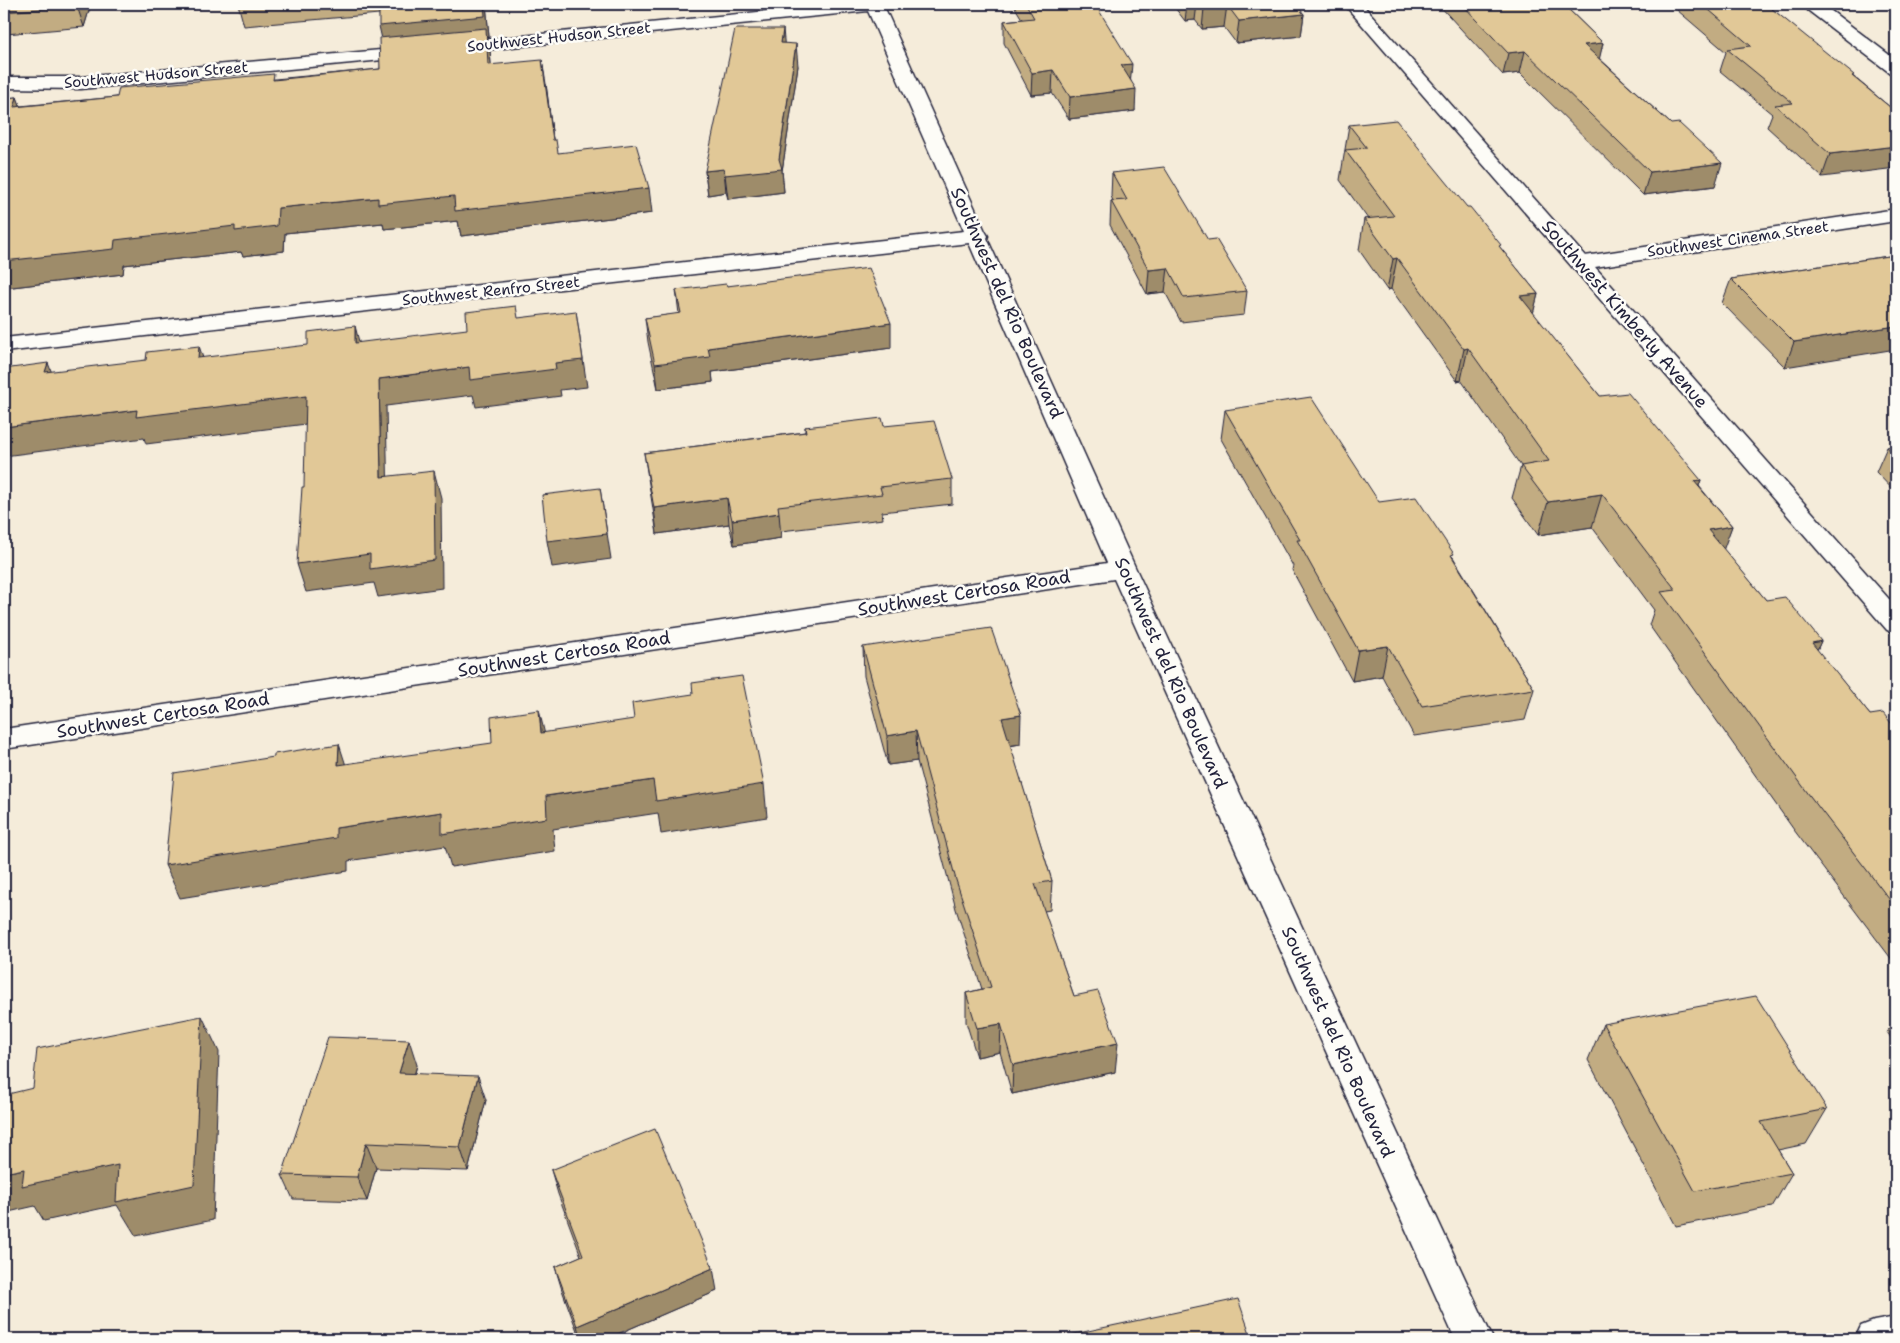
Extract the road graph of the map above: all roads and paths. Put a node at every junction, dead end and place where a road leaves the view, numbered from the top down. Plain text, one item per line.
1 (874, 4) edge
2 (1353, 4) edge
3 (1811, 4) edge
4 (1896, 69) edge
5 (4, 83) edge
6 (1896, 215) edge
7 (978, 236) junction
8 (1580, 262) junction
9 (4, 345) edge
10 (1123, 568) junction
11 (1896, 624) edge
12 (4, 739) edge
13 (1896, 1335) edge
14 (1474, 1339) edge
15 (1874, 1339) edge

1 - 5 street, Southwest Hudson Street
1 - 7 street, Southwest del Rio Boulevard
2 - 8 street, Southwest Kimberly Avenue
3 - 4 street
6 - 8 street, Southwest Cinema Street
7 - 9 street, Southwest Renfro Street
7 - 10 street, Southwest del Rio Boulevard
8 - 11 street, Southwest Kimberly Avenue
10 - 12 street, Southwest Certosa Road
10 - 14 street, Southwest del Rio Boulevard
13 - 15 street

